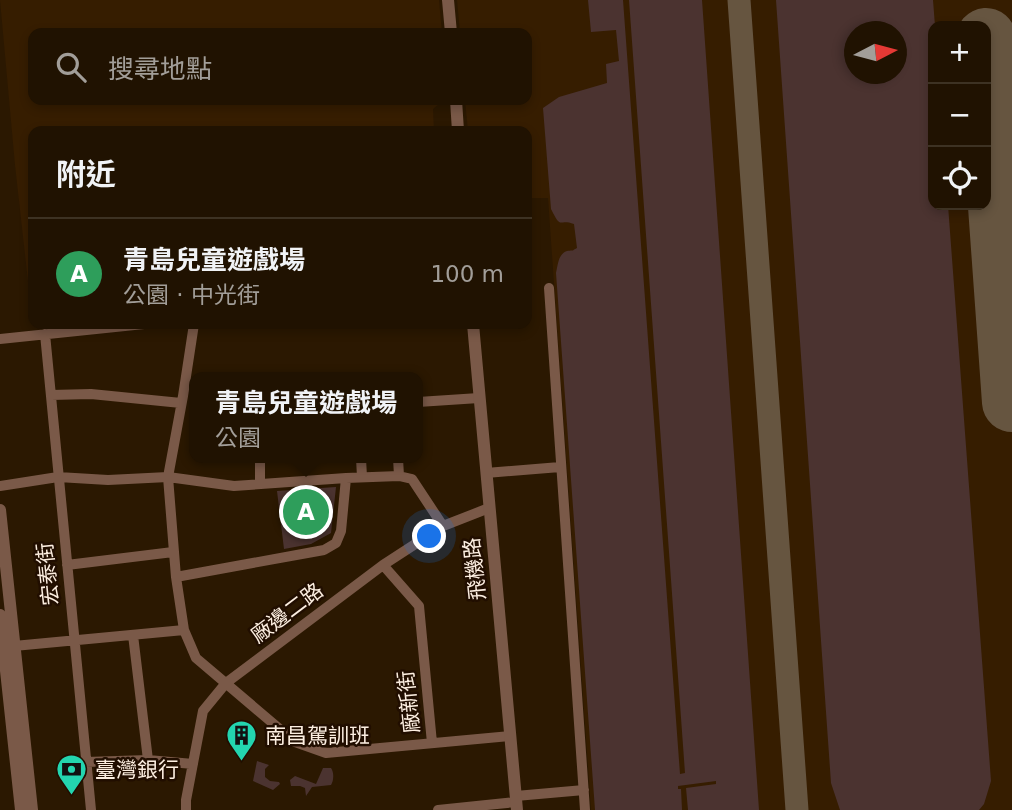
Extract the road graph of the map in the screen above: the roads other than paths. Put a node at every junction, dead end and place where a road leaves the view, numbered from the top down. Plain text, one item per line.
1 (448, 0) edge
2 (451, 28) edge
3 (456, 105) edge
4 (458, 126) edge
5 (549, 288) dead end
6 (94, 329) edge
7 (193, 329) edge
8 (473, 329) edge
9 (45, 334) junction
10 (0, 339) edge
11 (51, 395) junction
12 (479, 398) junction
13 (423, 402) edge
14 (181, 403) junction
15 (260, 463) edge
16 (361, 463) edge
17 (398, 463) edge
18 (560, 467) junction
19 (486, 473) junction
20 (399, 476) junction
21 (58, 477) junction
22 (168, 477) junction
23 (362, 477) junction
24 (346, 478) junction
25 (260, 484) junction
26 (0, 486) edge
27 (489, 508) junction
28 (0, 510) edge
29 (443, 526) junction
30 (1, 543) edge
31 (173, 552) junction
32 (67, 565) junction
33 (383, 565) junction
34 (176, 577) junction
35 (0, 615) edge
36 (184, 630) junction
37 (133, 635) junction
38 (74, 640) junction
39 (14, 646) junction
40 (226, 683) junction
41 (9, 684) edge
42 (511, 736) junction
43 (432, 743) junction
44 (148, 760) junction
45 (86, 762) junction
46 (193, 764) junction
47 (584, 790) junction
48 (517, 803) edge
49 (20, 810) edge
50 (32, 810) edge
51 (91, 810) edge
52 (186, 810) edge
53 (438, 810) edge
54 (585, 810) edge

1 - 2 street
3 - 4 street
5 - 18 street
6 - 9 street
7 - 14 street, 廠新街
8 - 12 street, 飛機路
9 - 10 street
9 - 11 street, 宏泰街
11 - 14 street
11 - 21 street, 宏泰街
12 - 13 street
12 - 19 street, 飛機路
14 - 22 street, 廠新街
15 - 25 street
16 - 23 street
17 - 20 street
18 - 19 street
18 - 47 street
19 - 27 street, 飛機路
20 - 23 street
20 - 29 street
21 - 22 street
21 - 26 street
21 - 32 street, 宏泰街
22 - 25 street
22 - 31 street, 廠新街
23 - 24 street
24 - 25 street
24 - 34 street
27 - 29 street, 廠邊二路
27 - 42 street, 飛機路
28 - 30 street
29 - 33 street, 廠邊二路
30 - 39 street
31 - 32 street
31 - 34 street, 廠新街
32 - 38 street, 宏泰街
33 - 40 street, 廠邊二路
33 - 43 street, 廠新街
34 - 36 street, 廠新街
35 - 41 street
36 - 37 street
36 - 40 street, 廠新街
37 - 38 street
37 - 44 street
38 - 39 street
38 - 45 street, 宏泰街
39 - 41 street
40 - 43 street, 廠新街
40 - 46 street, 廠邊二路
41 - 49 street
41 - 50 street
42 - 43 street
42 - 48 street, 飛機路
44 - 45 street
44 - 46 street
45 - 51 street, 宏泰街
46 - 52 street, 廠邊二路
47 - 48 street
47 - 54 street
48 - 53 street

